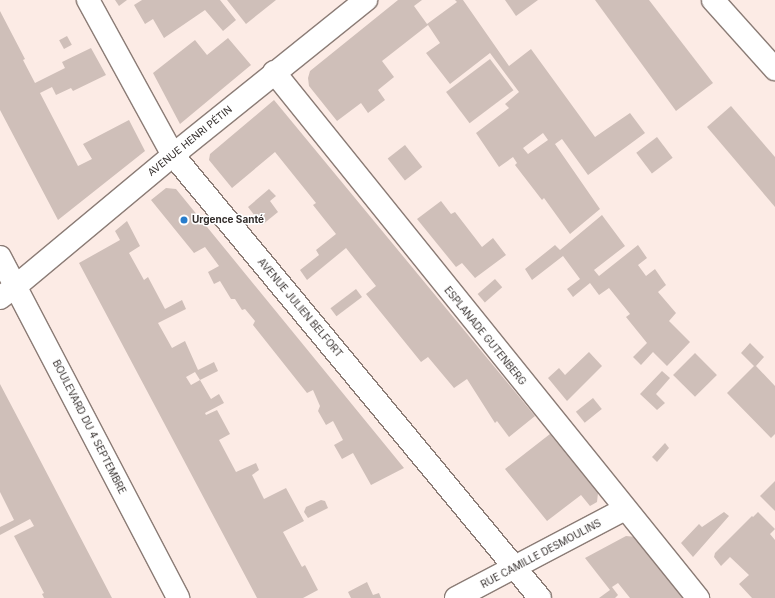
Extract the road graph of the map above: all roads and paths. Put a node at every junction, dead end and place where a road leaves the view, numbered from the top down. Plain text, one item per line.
1 (88, 0) edge
2 (366, 0) edge
3 (713, 0) edge
4 (775, 69) edge
5 (274, 72) junction
6 (173, 155) junction
7 (0, 257) edge
8 (8, 292) edge
9 (625, 510) junction
10 (514, 567) junction
11 (178, 598) edge
12 (456, 598) edge
13 (540, 598) edge
14 (698, 598) edge

1 - 6 street, AVENUE JULIEN BELFORT
2 - 5 street, AVENUE HENRI PÉTIN
3 - 4 street
5 - 6 street, AVENUE HENRI PÉTIN
5 - 9 street, ESPLANADE GUTENBERG
6 - 8 street, AVENUE HENRI PÉTIN
6 - 10 street, AVENUE JULIEN BELFORT
7 - 8 street, BOULEVARD DU 4 SEPTEMBRE
8 - 11 street, BOULEVARD DU 4 SEPTEMBRE
9 - 10 street, RUE CAMILLE DESMOULINS
9 - 14 street, ESPLANADE GUTENBERG
10 - 12 street, RUE CAMILLE DESMOULINS
10 - 13 street, AVENUE JULIEN BELFORT

